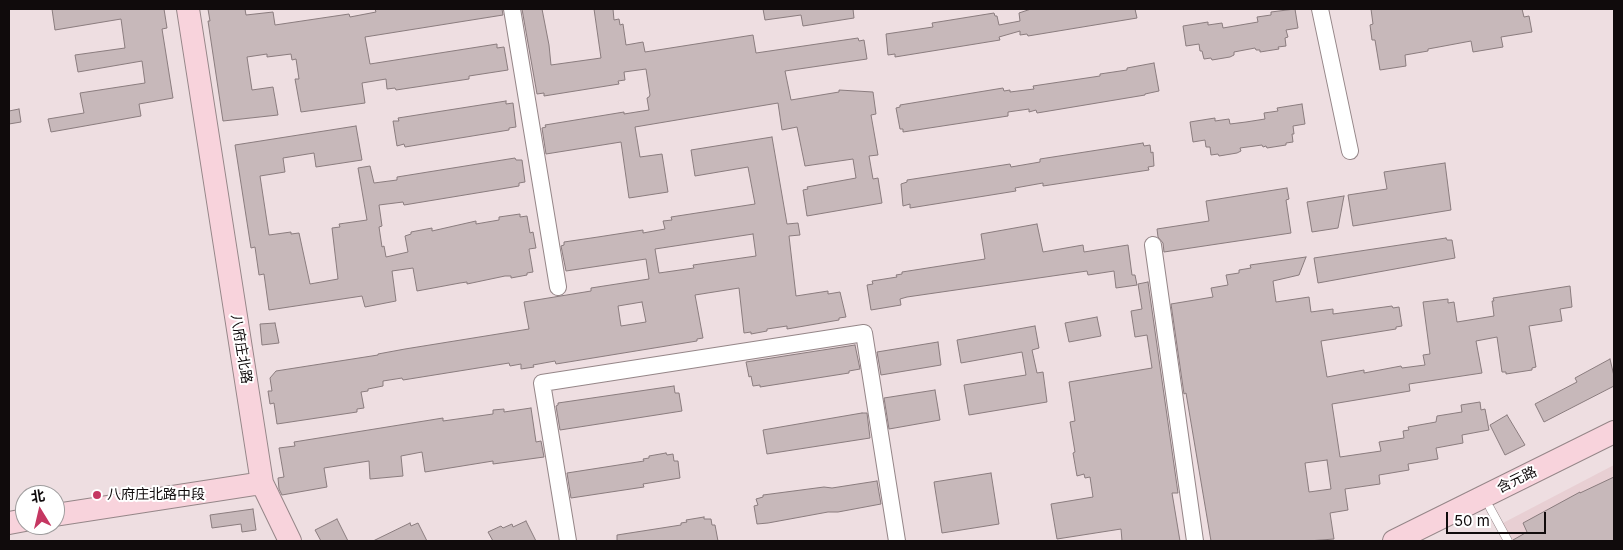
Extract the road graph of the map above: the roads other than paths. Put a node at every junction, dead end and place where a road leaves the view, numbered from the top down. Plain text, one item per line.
1 (188, 9) edge
2 (512, 9) edge
3 (1320, 9) edge
4 (1350, 151) dead end
5 (1153, 245) dead end
6 (558, 287) dead end
7 (1614, 432) edge
8 (1614, 447) edge
9 (262, 483) junction
10 (1490, 508) junction
11 (65, 513) edge
12 (290, 541) edge
13 (568, 541) edge
14 (897, 541) edge
15 (1195, 541) edge
16 (1394, 541) edge
17 (1426, 541) edge
18 (1508, 541) edge

1 - 9 street, 八府庄北路
2 - 6 street
3 - 4 street
5 - 15 street
7 - 16 street, 含元路
8 - 10 street, 含元路
9 - 11 street
9 - 12 street, 八府庄北路
10 - 17 street, 含元路
10 - 18 lane
13 - 14 street

